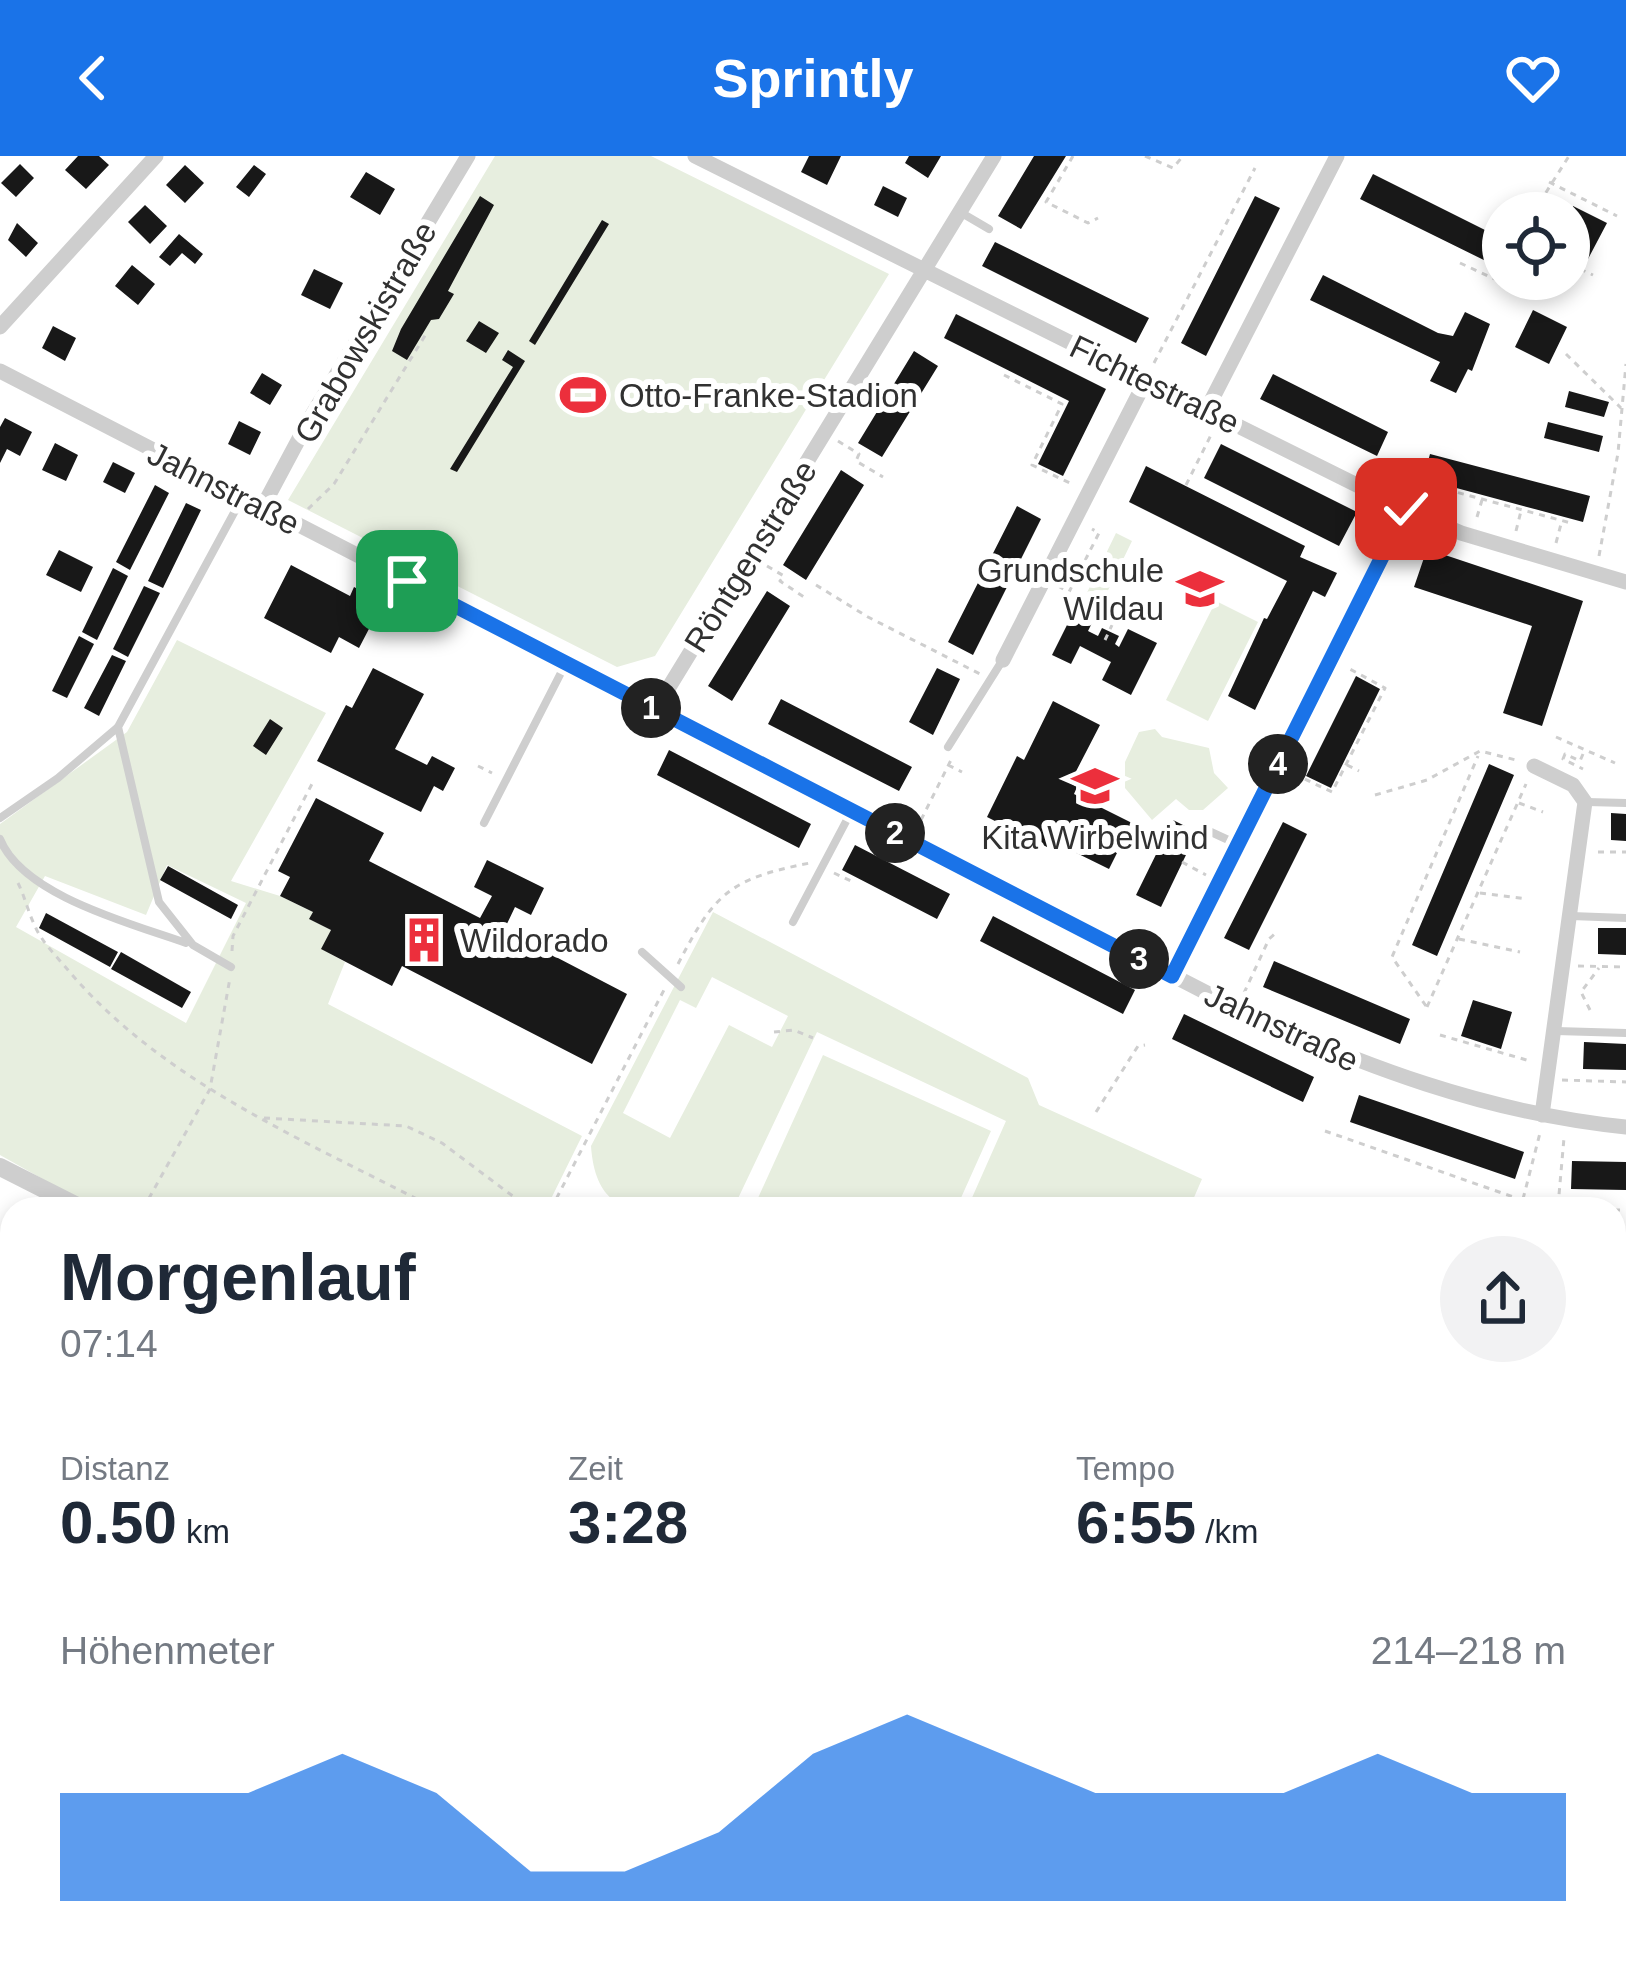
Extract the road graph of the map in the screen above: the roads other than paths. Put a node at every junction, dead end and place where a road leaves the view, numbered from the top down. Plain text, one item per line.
1 (156, 156) edge
2 (468, 156) edge
3 (695, 156) edge
4 (994, 156) edge
5 (1336, 156) edge
6 (960, 212) junction
7 (989, 229) dead end
8 (925, 269) junction
9 (0, 326) edge
10 (0, 371) edge
11 (1150, 372) junction
12 (1207, 410) junction
13 (242, 498) junction
14 (262, 508) junction
15 (1406, 509) junction
16 (1626, 582) edge
17 (1003, 660) joint
18 (566, 664) junction
19 (656, 710) junction
20 (118, 727) junction
21 (948, 747) dead end
22 (1534, 766) road end
23 (1585, 802) junction
24 (1626, 803) edge
25 (851, 810) junction
26 (0, 818) edge
27 (484, 823) dead end
28 (1211, 832) dead end
29 (1, 843) edge
30 (1237, 844) junction
31 (1571, 916) junction
32 (1626, 918) edge
33 (794, 922) dead end
34 (193, 945) junction
35 (642, 952) dead end
36 (231, 967) road end
37 (1172, 976) junction
38 (681, 987) dead end
39 (1555, 1030) junction
40 (1626, 1033) edge
41 (1542, 1115) junction
42 (1626, 1127) edge
43 (0, 1167) edge
44 (53, 1197) edge

1 - 9 street
2 - 14 street, Grabowskistraße
3 - 8 street, Fichtestraße
4 - 6 street, Röntgenstraße
5 - 12 street
6 - 7 lane
6 - 8 street, Röntgenstraße
8 - 11 street, Fichtestraße
8 - 19 street, Röntgenstraße
10 - 13 street, Jahnstraße
11 - 12 street, Fichtestraße
11 - 17 street
12 - 15 street, Fichtestraße
13 - 14 street, Jahnstraße
13 - 20 lane
14 - 18 street, Jahnstraße
15 - 16 street, Fichtestraße
15 - 30 street
17 - 21 lane
18 - 19 street, Jahnstraße
18 - 27 lane
19 - 25 street, Jahnstraße
20 - 26 lane
20 - 34 lane
22 - 23 street
23 - 24 lane
23 - 31 street
25 - 33 lane
25 - 37 street, Jahnstraße
28 - 30 lane
29 - 34 lane
30 - 37 street
31 - 32 lane
31 - 39 street
34 - 36 lane
35 - 38 lane
37 - 41 street, Jahnstraße
39 - 40 lane
39 - 41 street
41 - 42 street, Jahnstraße
43 - 44 street

